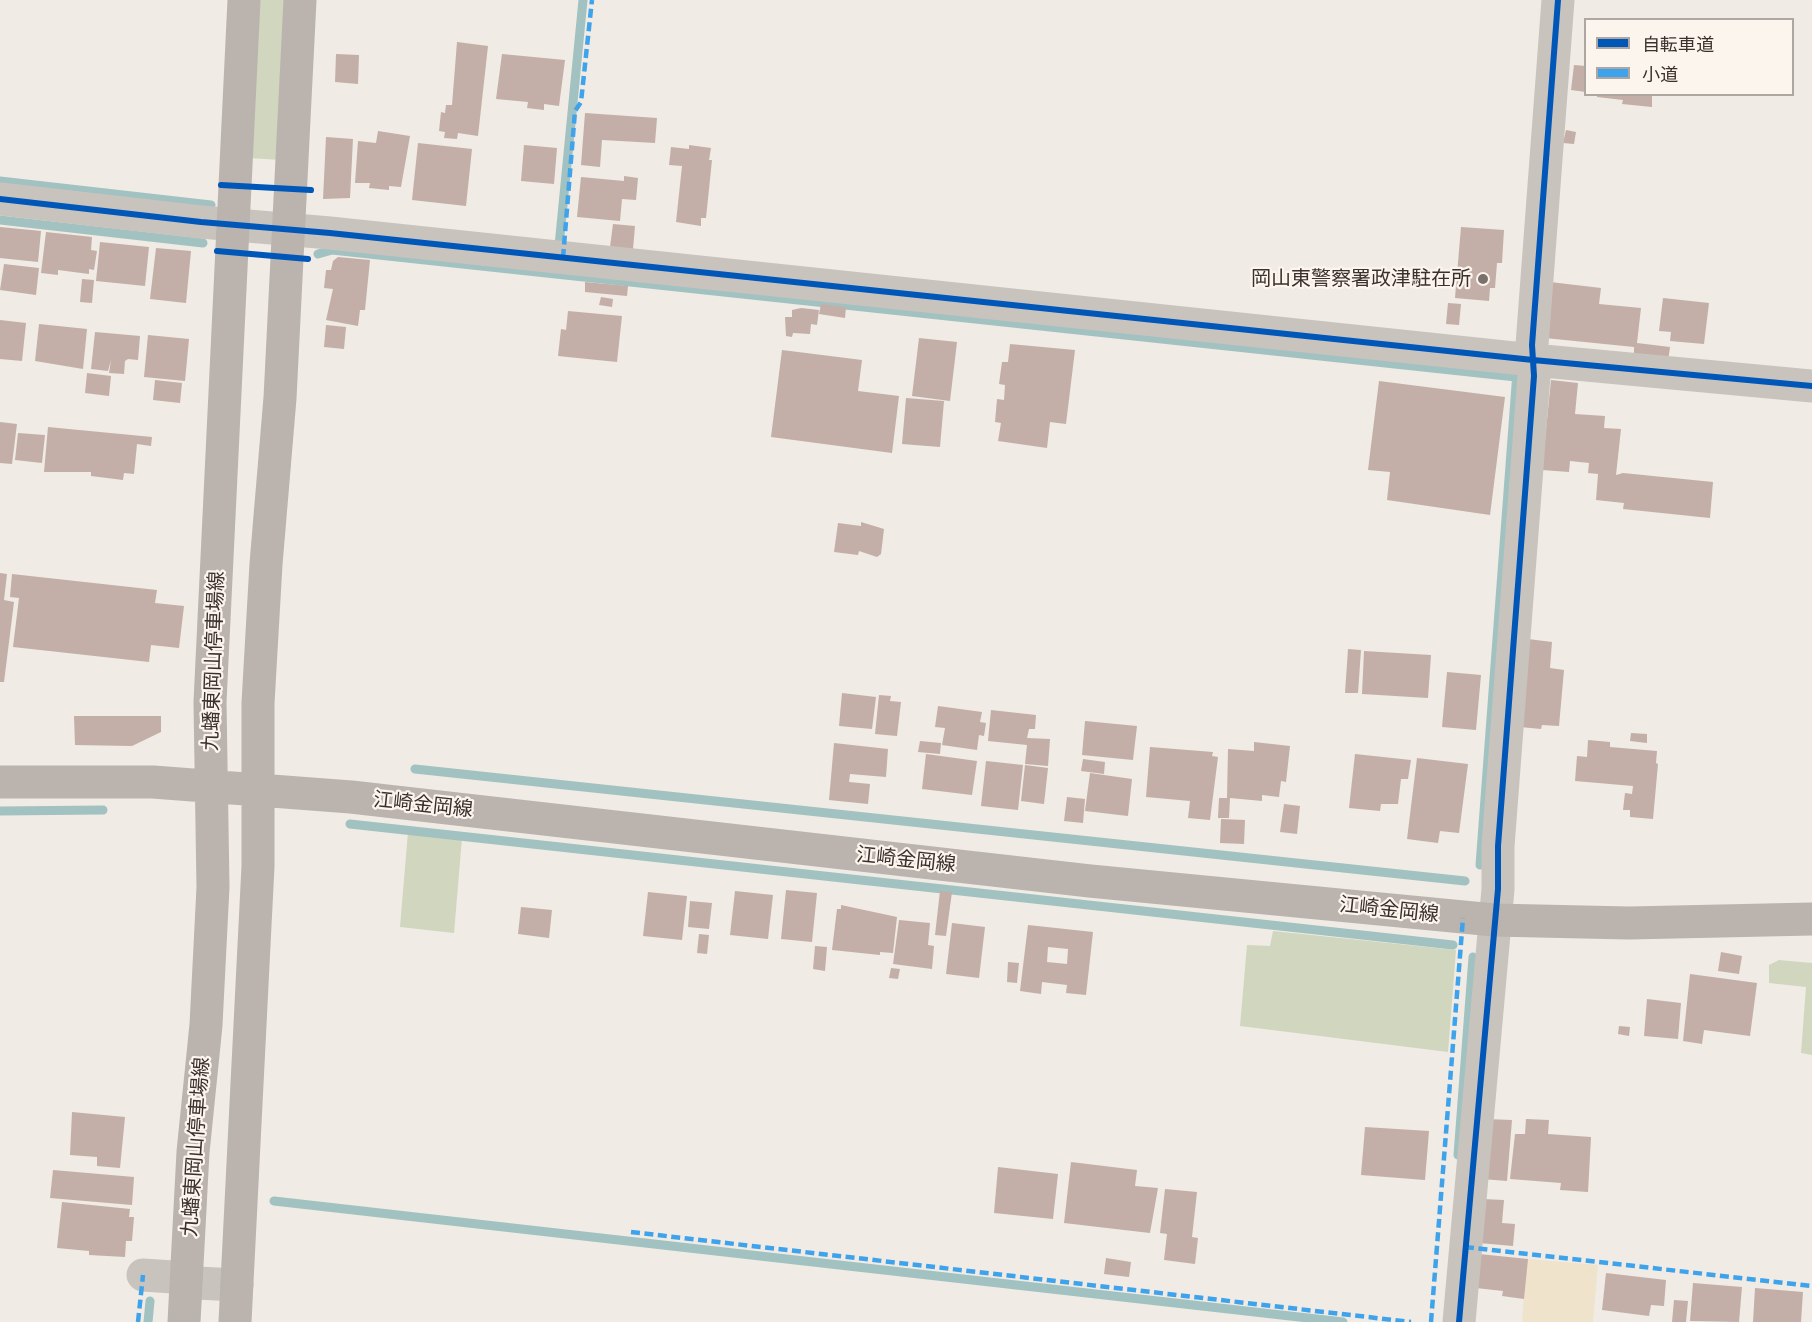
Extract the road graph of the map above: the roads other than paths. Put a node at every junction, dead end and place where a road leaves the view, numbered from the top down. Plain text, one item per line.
1 (244, 0) edge
2 (300, 0) edge
3 (1558, 0) edge
4 (0, 199) edge
5 (234, 225) junction
6 (288, 230) junction
7 (1533, 360) junction
8 (1812, 387) edge
9 (0, 782) edge
10 (211, 785) junction
11 (258, 789) junction
12 (1812, 919) edge
13 (1494, 920) junction
14 (143, 1275) dead end
15 (187, 1281) junction
16 (237, 1285) junction
17 (184, 1322) edge
18 (235, 1322) edge
19 (1459, 1322) edge

1 - 5 main road, 九蟠東岡山停車場線
2 - 6 main road
3 - 7 street
4 - 5 street
5 - 6 street
5 - 10 main road, 九蟠東岡山停車場線
6 - 7 street
6 - 11 main road
7 - 8 street
7 - 13 street
9 - 10 main road, 江崎金岡線
10 - 11 main road, 江崎金岡線
10 - 15 main road, 九蟠東岡山停車場線
11 - 13 main road, 江崎金岡線
11 - 16 main road
12 - 13 main road, 江崎金岡線
13 - 19 street
14 - 15 street
15 - 16 street
15 - 17 main road, 九蟠東岡山停車場線
16 - 18 main road

